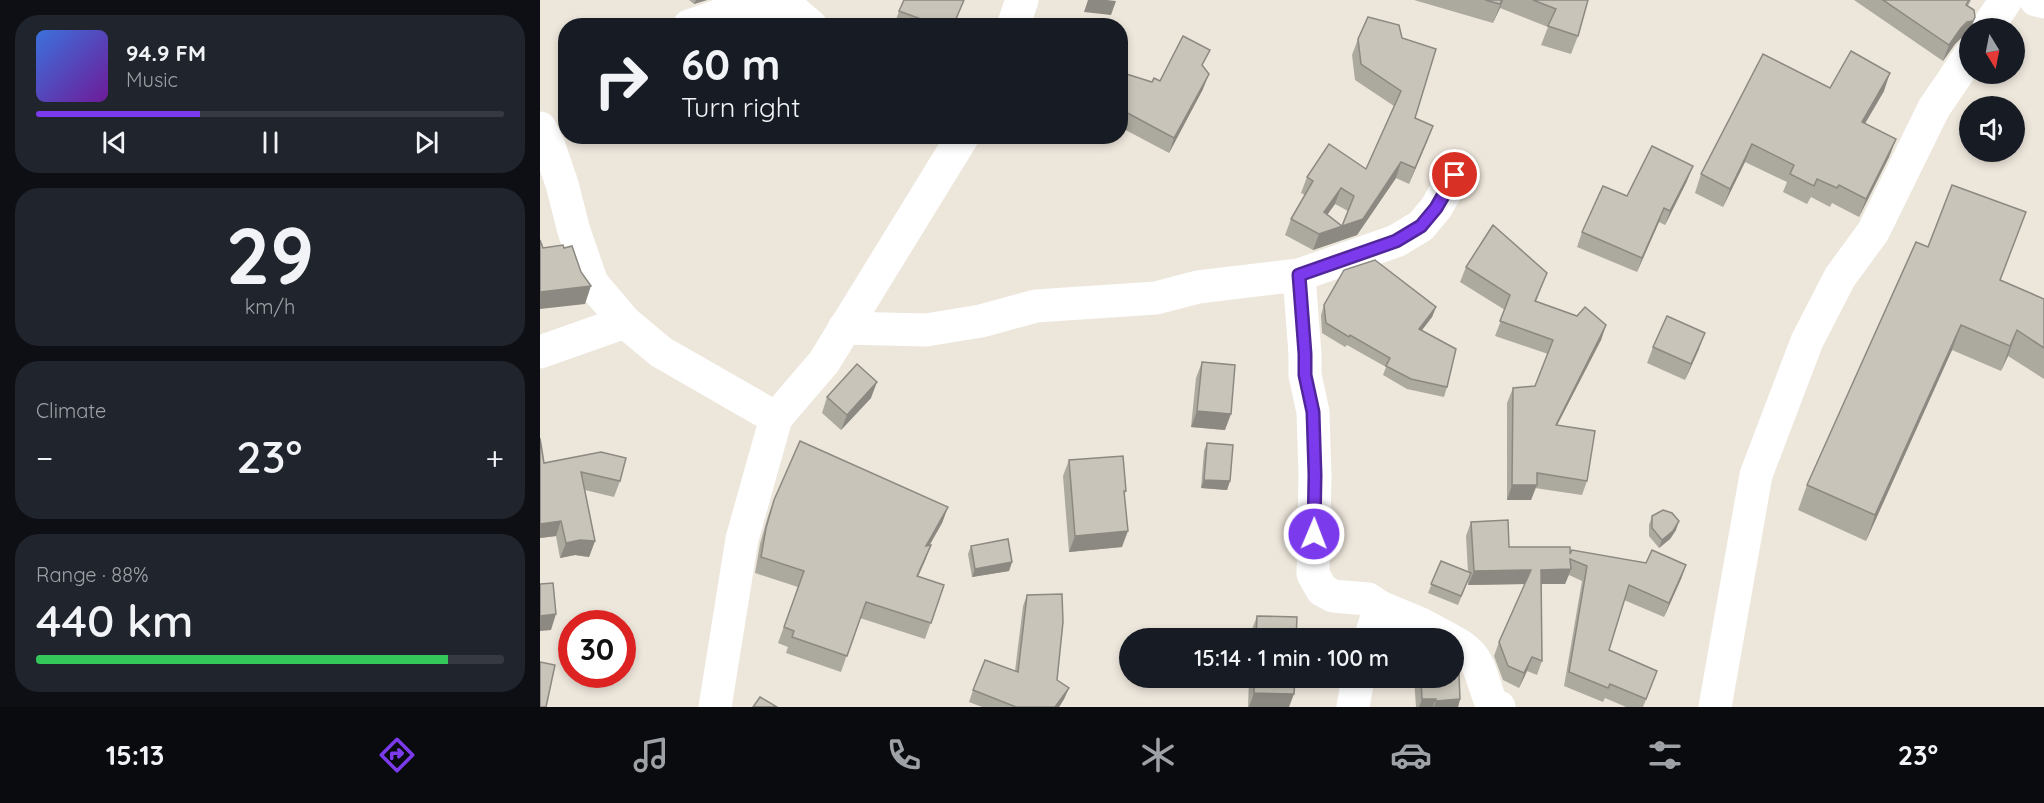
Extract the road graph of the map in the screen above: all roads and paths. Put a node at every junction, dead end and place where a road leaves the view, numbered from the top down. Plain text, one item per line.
1 (1022, 0) edge
2 (2006, 0) edge
3 (2036, 0) edge
4 (2044, 2) edge
5 (712, 18) edge
6 (802, 18) edge
7 (1016, 18) edge
8 (1994, 18) edge
9 (1959, 71) edge
10 (551, 135) edge
11 (958, 144) edge
12 (1455, 175) dead end
13 (1299, 275) junction
14 (625, 322) junction
15 (844, 328) junction
16 (540, 352) edge
17 (776, 418) junction
18 (1380, 607) junction
19 (1373, 628) edge
20 (1428, 628) edge
21 (1464, 648) edge
22 (1356, 688) edge
23 (715, 707) edge
24 (1353, 707) edge
25 (1498, 707) edge
26 (1715, 707) edge

1 - 7 street
2 - 8 street
3 - 4 street
5 - 6 street
9 - 26 street
10 - 14 street
11 - 15 street
12 - 13 street
13 - 15 street
13 - 18 street
14 - 16 street
14 - 17 street
15 - 17 street
17 - 23 street
18 - 19 street
18 - 20 street
21 - 25 street
22 - 24 street

